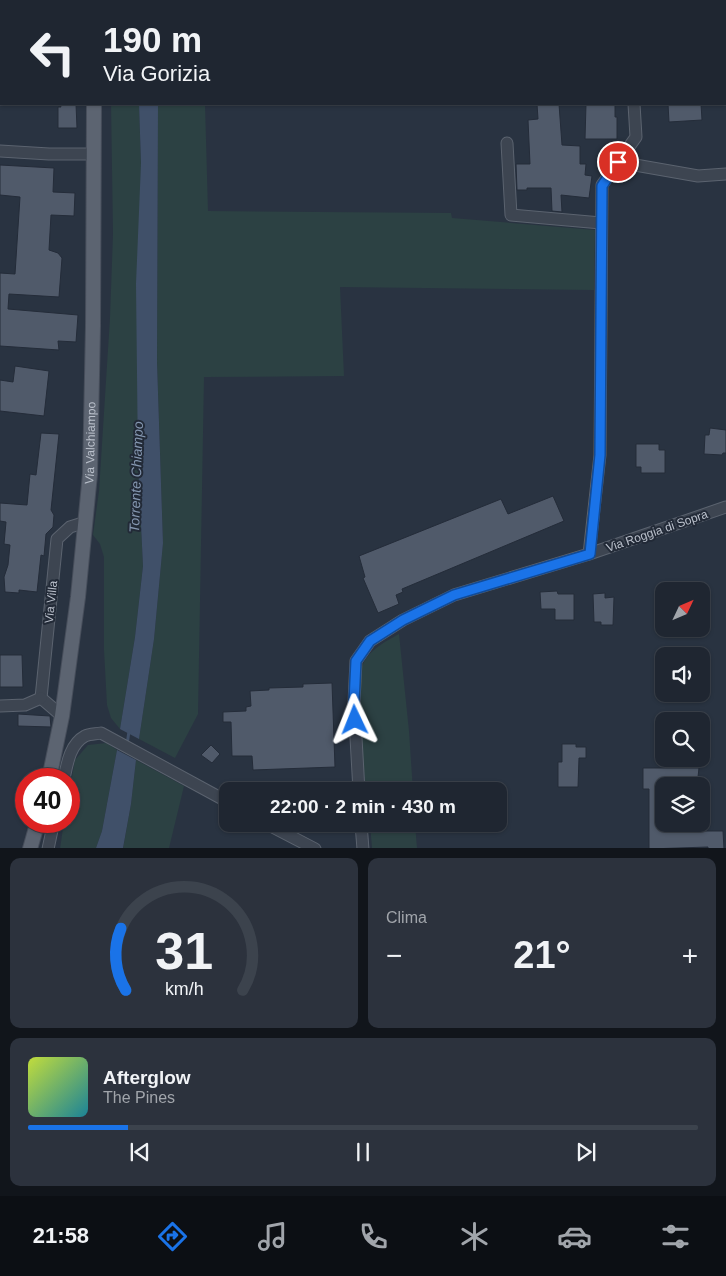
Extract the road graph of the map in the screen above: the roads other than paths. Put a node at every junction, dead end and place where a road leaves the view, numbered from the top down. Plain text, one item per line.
1 (94, 105) edge
2 (634, 105) edge
3 (507, 143) dead end
4 (0, 151) edge
5 (94, 154) junction
6 (618, 162) junction
7 (726, 174) edge
8 (601, 223) junction
9 (726, 508) edge
10 (86, 522) junction
11 (590, 554) junction
12 (41, 698) junction
13 (0, 706) edge
14 (62, 716) junction
15 (51, 768) edge
16 (66, 768) edge
17 (358, 782) edge
18 (219, 797) edge
19 (282, 832) edge
20 (362, 832) edge
21 (34, 833) edge
22 (51, 833) edge
23 (30, 848) edge
24 (48, 848) edge
25 (315, 848) edge
26 (363, 848) edge

1 - 5 main road, Via Valchiampo
2 - 6 street
3 - 8 street
4 - 5 street
5 - 10 main road, Via Valchiampo
6 - 7 street
6 - 8 street
8 - 11 street
9 - 11 street, Via Roggia di Sopra
10 - 12 street, Via Villa
10 - 14 main road, Via Valchiampo
11 - 17 street, Via Roggia di Sopra
12 - 13 street
12 - 14 street
14 - 15 main road, Via Valchiampo
16 - 18 street
19 - 25 street
20 - 26 street
21 - 23 main road
22 - 24 street

